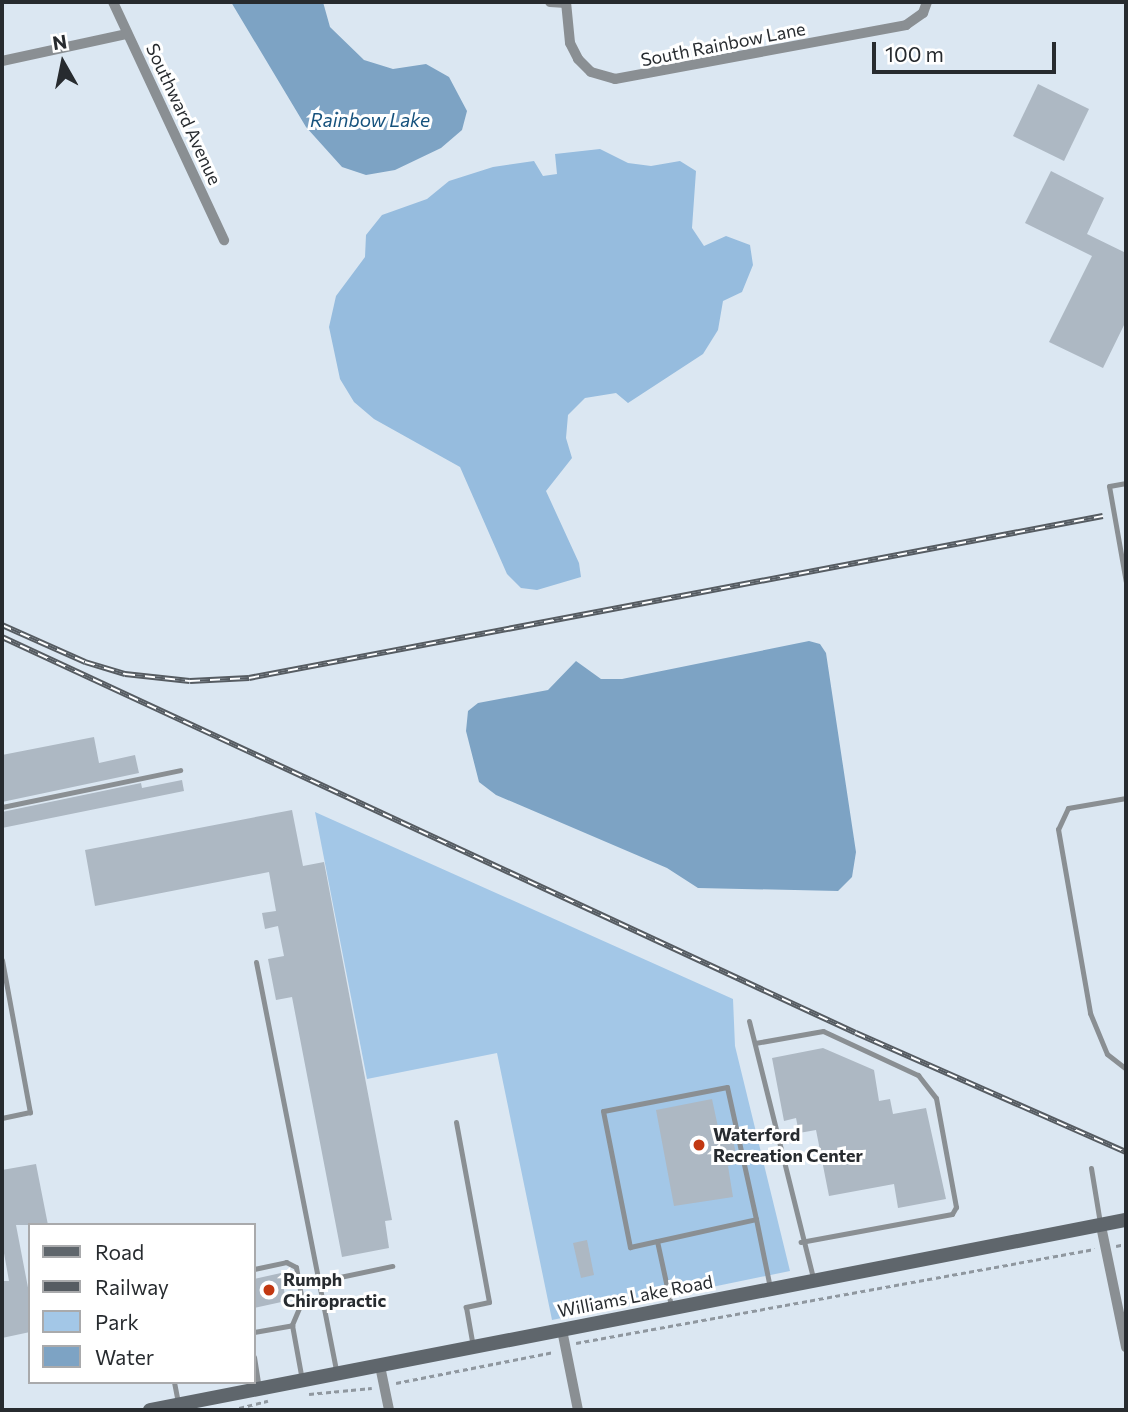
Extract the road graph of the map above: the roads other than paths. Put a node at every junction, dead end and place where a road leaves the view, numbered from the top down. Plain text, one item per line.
1 (113, 2) edge
2 (550, 2) edge
3 (566, 2) edge
4 (927, 2) edge
5 (127, 34) junction
6 (2, 61) edge
7 (224, 240) dead end
8 (1126, 483) edge
9 (1126, 582) edge
10 (180, 771) dead end
11 (1126, 798) edge
12 (2, 807) edge
13 (2, 960) edge
14 (256, 962) dead end
15 (749, 1021) dead end
16 (755, 1043) junction
17 (1126, 1069) edge
18 (2, 1118) edge
19 (456, 1122) dead end
20 (1091, 1168) dead end
21 (756, 1219) junction
22 (1126, 1220) edge
23 (1101, 1226) junction
24 (657, 1241) junction
25 (802, 1242) junction
26 (392, 1266) dead end
27 (256, 1269) edge
28 (316, 1282) junction
29 (814, 1282) junction
30 (771, 1290) junction
31 (672, 1310) junction
32 (292, 1325) junction
33 (562, 1330) junction
34 (256, 1332) edge
35 (1125, 1333) edge
36 (473, 1346) junction
37 (1126, 1347) edge
38 (380, 1366) junction
39 (256, 1368) edge
40 (337, 1374) junction
41 (174, 1384) edge
42 (300, 1388) junction
43 (260, 1389) junction
44 (179, 1405) junction
45 (208, 1405) edge
46 (150, 1410) edge
47 (389, 1410) edge
48 (578, 1410) edge

1 - 5 street, Southward Avenue
2 - 3 street
3 - 4 street, South Rainbow Lane
5 - 6 street
5 - 7 street, Southward Avenue
8 - 9 lane
10 - 12 lane
11 - 17 lane
13 - 18 lane
14 - 28 lane
15 - 16 lane
16 - 25 lane
16 - 25 lane
19 - 36 lane
20 - 23 lane
21 - 24 lane
21 - 24 lane
21 - 30 lane
22 - 23 main road, Williams Lake Road
23 - 29 main road, Williams Lake Road
23 - 35 street
24 - 31 lane
25 - 29 lane
26 - 28 lane
27 - 32 lane
28 - 40 lane
29 - 30 main road, Williams Lake Road
30 - 31 main road, Williams Lake Road
31 - 33 main road, Williams Lake Road
32 - 34 lane
32 - 42 lane
33 - 36 main road, Williams Lake Road
33 - 48 street
35 - 37 street
36 - 38 main road, Williams Lake Road
38 - 40 main road, Williams Lake Road
38 - 47 street
39 - 43 lane
40 - 42 main road, Williams Lake Road
41 - 44 lane
42 - 43 main road, Williams Lake Road
43 - 45 main road, Williams Lake Road
44 - 45 main road, Williams Lake Road
44 - 46 main road, Williams Lake Road

